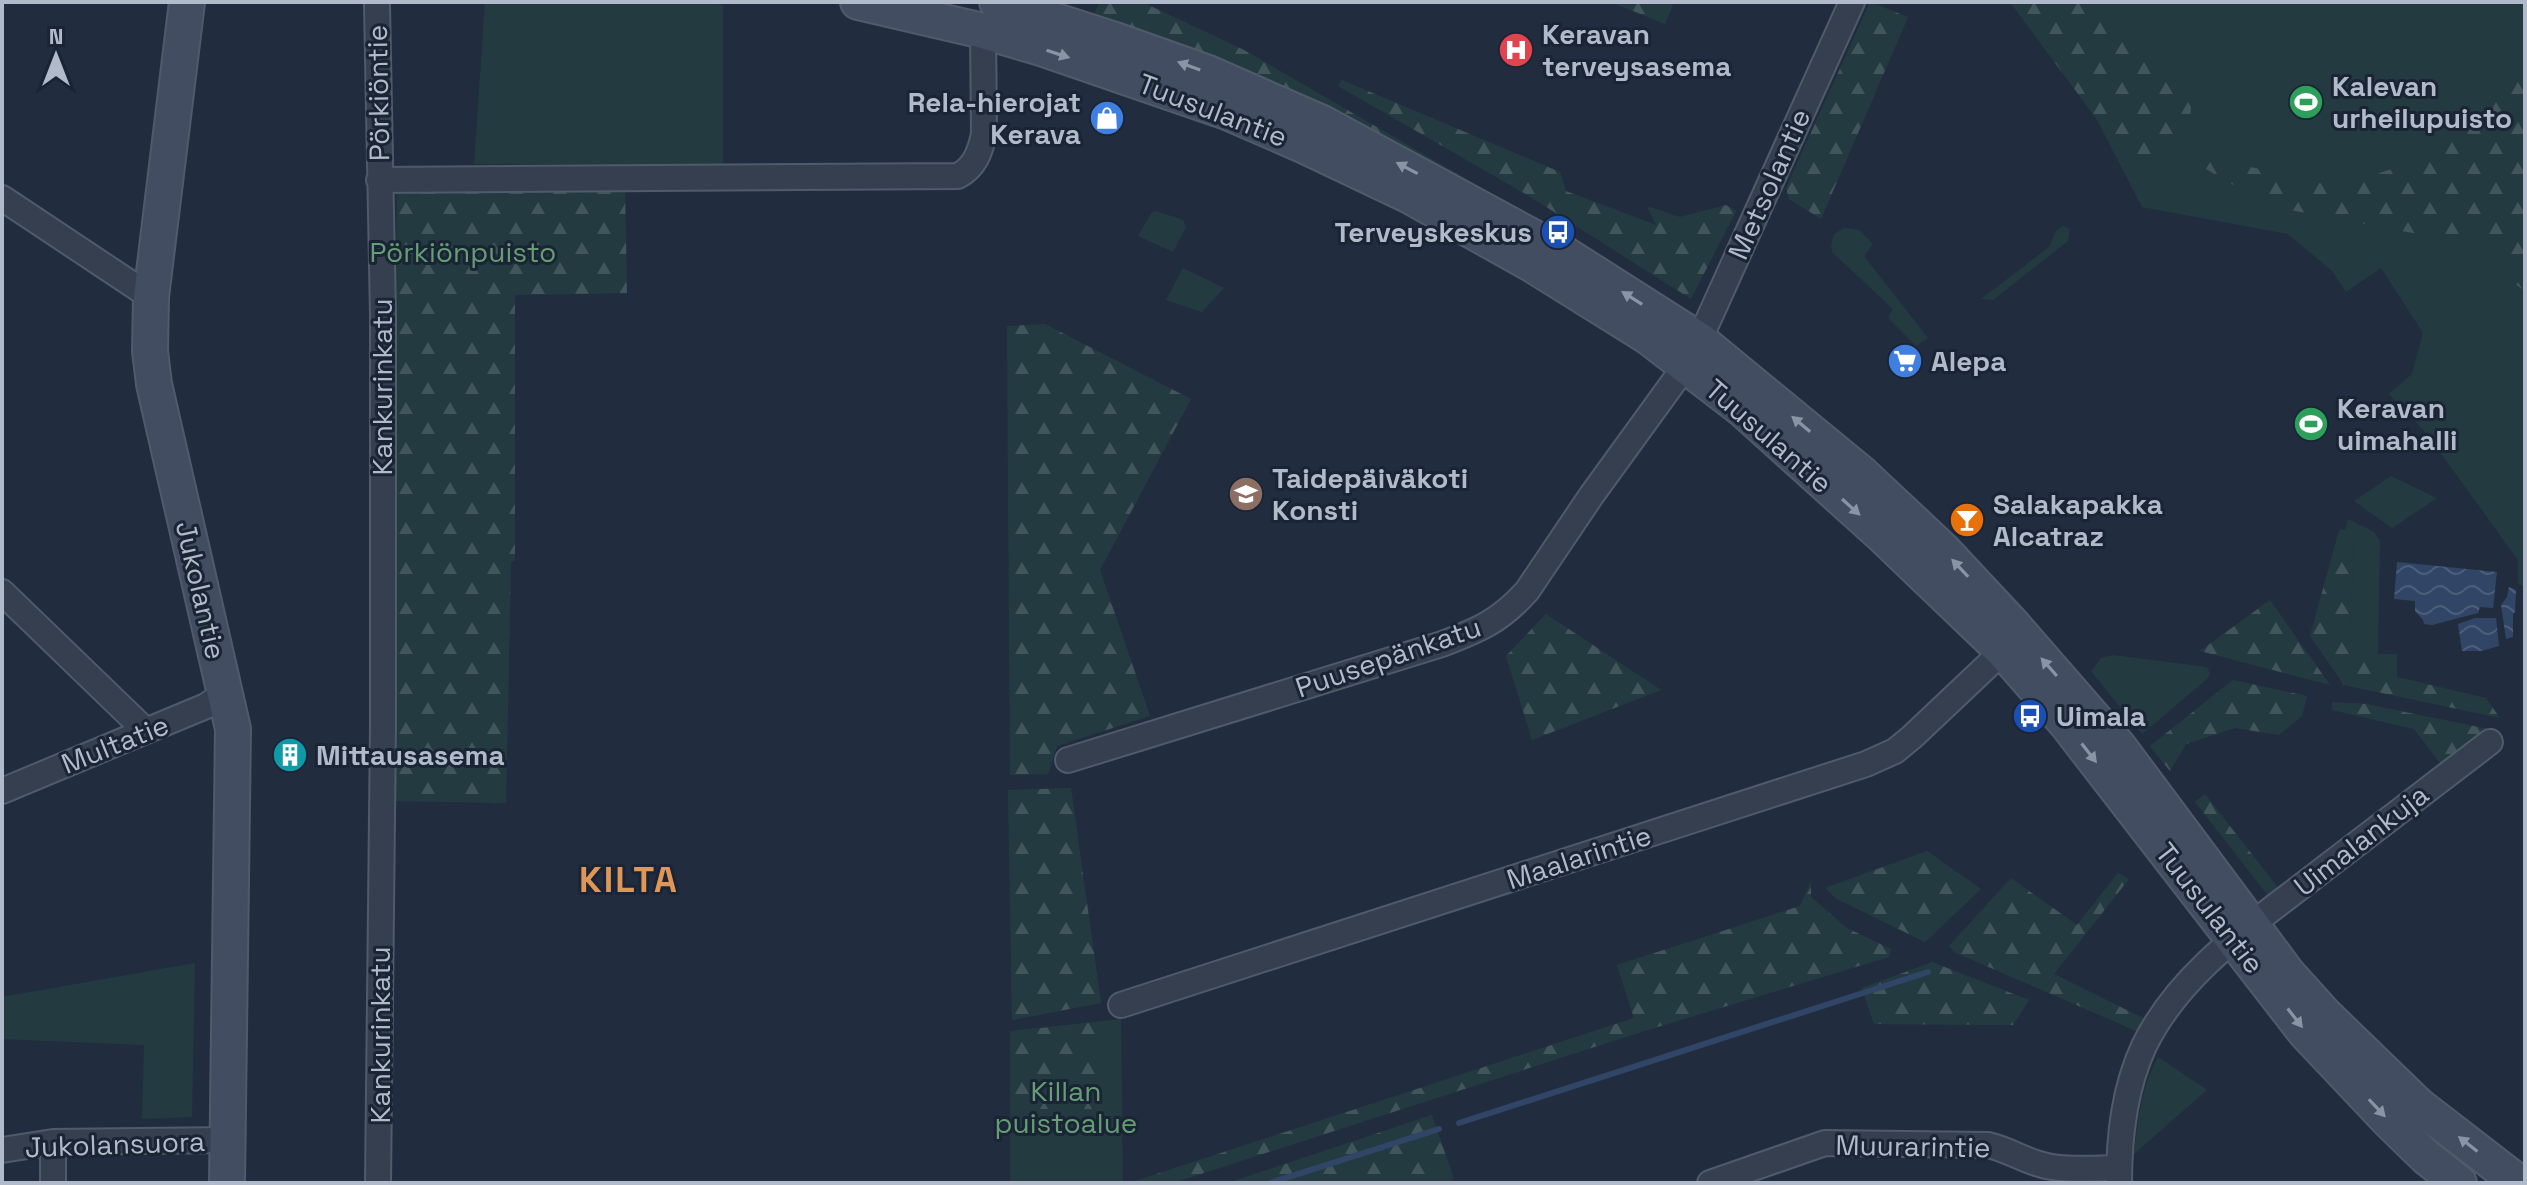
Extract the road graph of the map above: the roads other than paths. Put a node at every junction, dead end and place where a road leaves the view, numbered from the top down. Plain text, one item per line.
1 (187, 2) edge
2 (858, 2) edge
3 (1852, 2) edge
4 (377, 6) dead end
5 (989, 12) edge
6 (379, 180) junction
7 (2, 198) edge
8 (151, 297) junction
9 (1692, 352) junction
10 (2, 592) edge
11 (2003, 651) junction
12 (225, 693) junction
13 (146, 731) junction
14 (2490, 742) dead end
15 (1068, 760) dead end
16 (2, 791) edge
17 (2244, 932) junction
18 (1121, 1005) dead end
19 (229, 1140) junction
20 (53, 1142) junction
21 (2, 1150) edge
22 (2119, 1176) edge
23 (53, 1183) edge
24 (227, 1183) edge
25 (378, 1183) edge
26 (1710, 1183) edge
27 (2459, 1183) edge
28 (2519, 1183) edge

1 - 8 main road, Jukolantie
2 - 5 main road, Tuusulantie
3 - 9 street, Metsolantie
4 - 6 street, Pörkiöntie
5 - 6 street
5 - 9 main road, Tuusulantie
6 - 25 street, Kankurinkatu
7 - 8 street
8 - 12 main road, Jukolantie
9 -> 11 main road, Tuusulantie
9 - 15 street, Puusepänkatu
17 -> 9 main road, Tuusulantie
10 - 13 street
11 -> 17 main road, Tuusulantie
11 - 18 street, Maalarintie
12 - 13 street, Multatie
12 - 19 main road, Jukolantie
13 - 16 street, Multatie
14 - 17 street, Uimalankuja
17 - 22 street, Uimalankuja
17 -> 27 main road, Tuusulantie
28 -> 17 main road, Tuusulantie
19 - 20 street, Jukolansuora
19 - 24 main road, Jukolantie
20 - 21 street, Jukolansuora
20 - 23 street
22 - 26 street, Muurarintie

